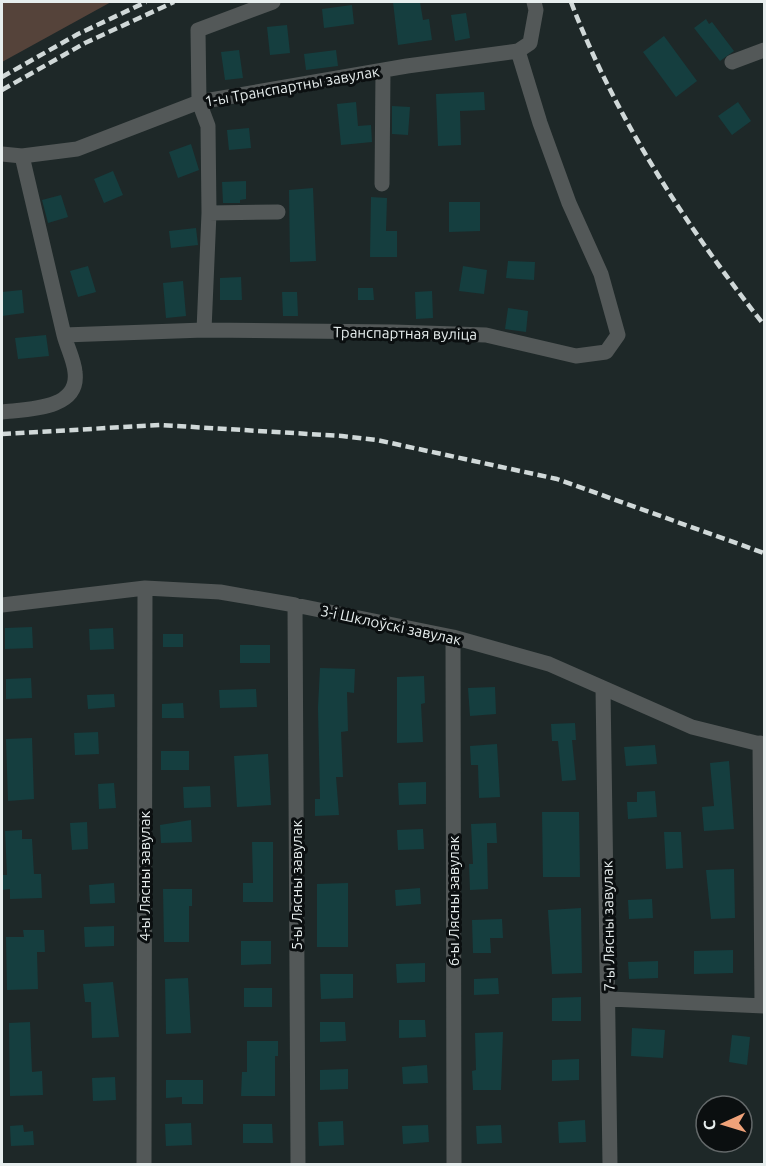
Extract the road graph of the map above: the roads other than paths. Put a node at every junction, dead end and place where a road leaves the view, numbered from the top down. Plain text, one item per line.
1 (273, 2) edge
2 (534, 2) edge
3 (765, 50) edge
4 (518, 51) junction
5 (732, 62) dead end
6 (383, 70) junction
7 (199, 102) junction
8 (2, 154) edge
9 (22, 156) junction
10 (382, 184) dead end
11 (278, 212) dead end
12 (209, 213) junction
13 (204, 330) junction
14 (64, 335) junction
15 (2, 412) edge
16 (145, 588) junction
17 (2, 605) edge
18 (295, 605) junction
19 (453, 637) junction
20 (603, 688) junction
21 (762, 744) edge
22 (610, 999) junction
23 (764, 1006) edge
24 (144, 1164) edge
25 (298, 1164) edge
26 (453, 1164) edge
27 (610, 1164) edge

1 - 7 street
2 - 4 street
3 - 5 street
4 - 6 street, 1-ы Транспартны завулак
4 - 13 street, Транспартная вуліца
6 - 7 street, 1-ы Транспартны завулак
6 - 10 street
7 - 9 street, 1-ы Транспартны завулак
7 - 12 street
8 - 9 street, 1-ы Транспартны завулак
9 - 14 street
11 - 12 street
12 - 13 street
13 - 14 street, Транспартная вуліца
14 - 15 street
16 - 17 street, 3-і Шклоўскі завулак
16 - 18 street, 3-і Шклоўскі завулак
16 - 24 street, 4-ы Лясны завулак
18 - 19 street, 3-і Шклоўскі завулак
18 - 25 street, 5-ы Лясны завулак
19 - 20 street, 3-і Шклоўскі завулак
19 - 26 street, 6-ы Лясны завулак
20 - 21 street, 3-і Шклоўскі завулак
20 - 22 street, 7-ы Лясны завулак
21 - 23 street
22 - 23 street
22 - 27 street, 7-ы Лясны завулак

